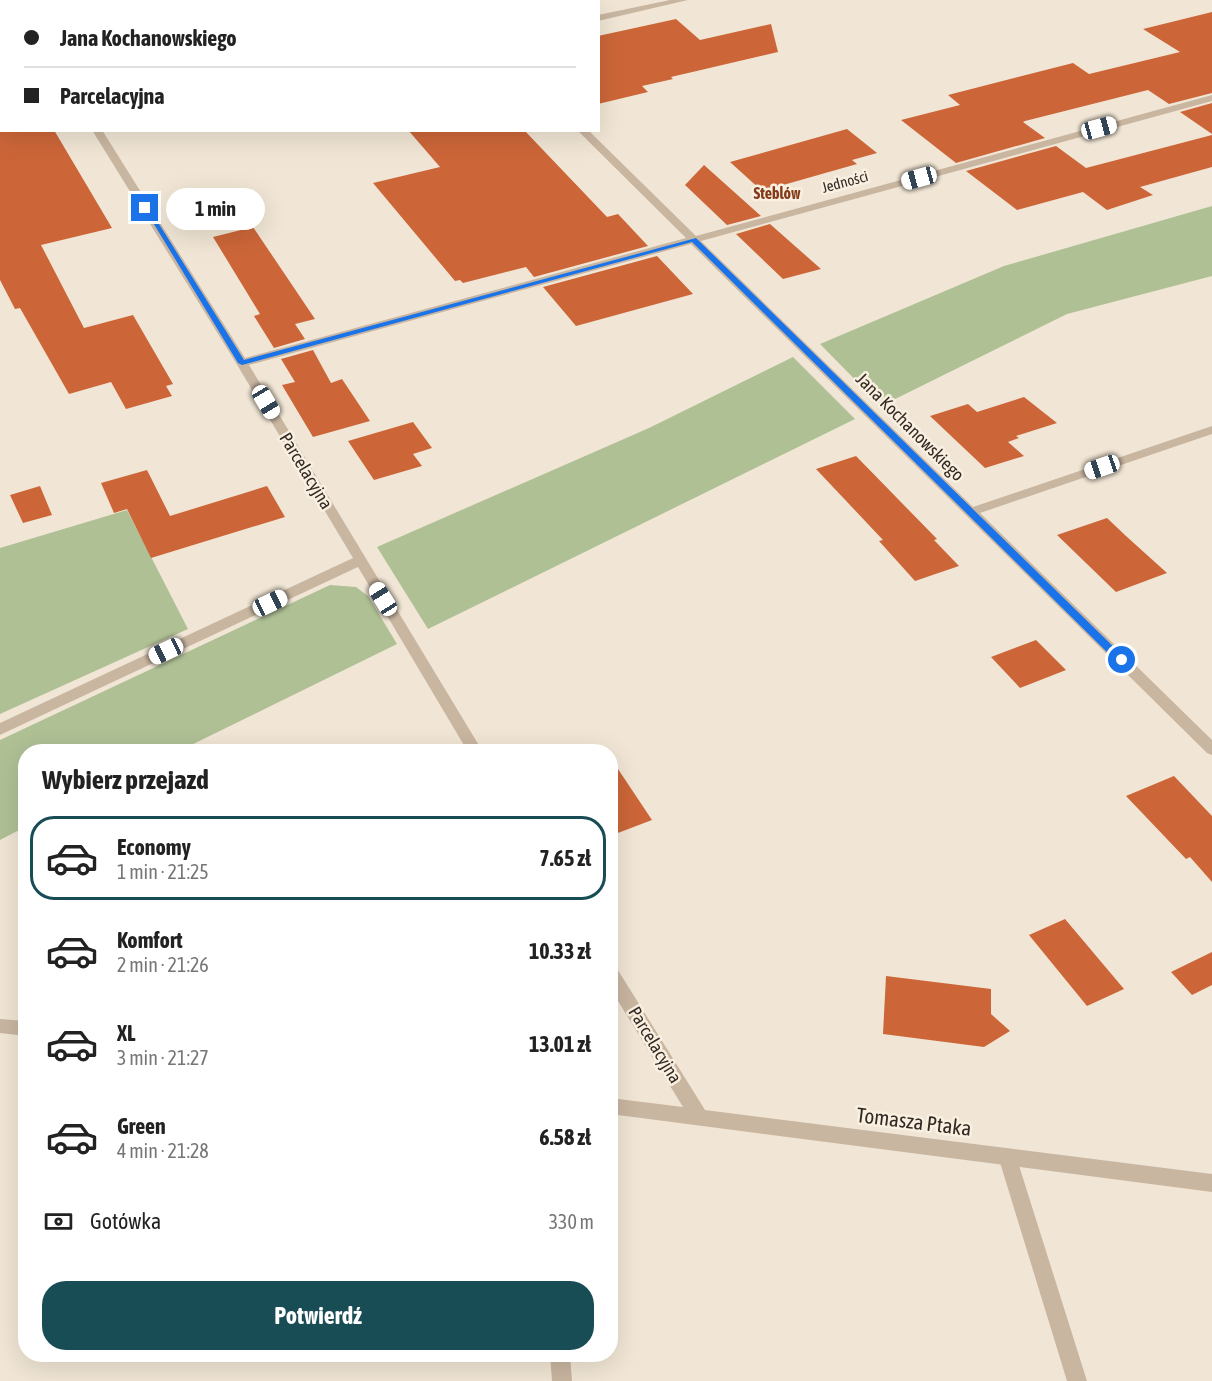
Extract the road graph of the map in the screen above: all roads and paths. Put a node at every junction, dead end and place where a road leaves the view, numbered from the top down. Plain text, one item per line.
1 (682, 0) edge
2 (600, 18) edge
3 (1212, 98) edge
4 (98, 132) edge
5 (584, 132) edge
6 (693, 239) junction
7 (242, 363) junction
8 (1212, 429) edge
9 (971, 512) junction
10 (360, 561) junction
11 (0, 729) edge
12 (471, 744) edge
13 (1212, 749) edge
14 (618, 985) edge
15 (0, 1026) edge
16 (18, 1028) edge
17 (618, 1107) edge
18 (699, 1117) junction
19 (1007, 1156) junction
20 (1212, 1183) edge
21 (561, 1362) edge
22 (562, 1381) edge
23 (1077, 1381) edge

1 - 2 street
3 - 6 street, Jedności
4 - 7 street, Parcelacyjna
5 - 6 street, Jana Kochanowskiego
6 - 7 street, Jedności
6 - 9 street, Jana Kochanowskiego
7 - 10 street, Parcelacyjna
8 - 9 street
9 - 13 street, Jana Kochanowskiego
10 - 11 street
10 - 12 street, Parcelacyjna
14 - 18 street, Parcelacyjna
15 - 16 street
17 - 18 street, Tomasza Ptaka
18 - 19 street, Tomasza Ptaka
19 - 20 street, Tomasza Ptaka
19 - 23 street
21 - 22 street

